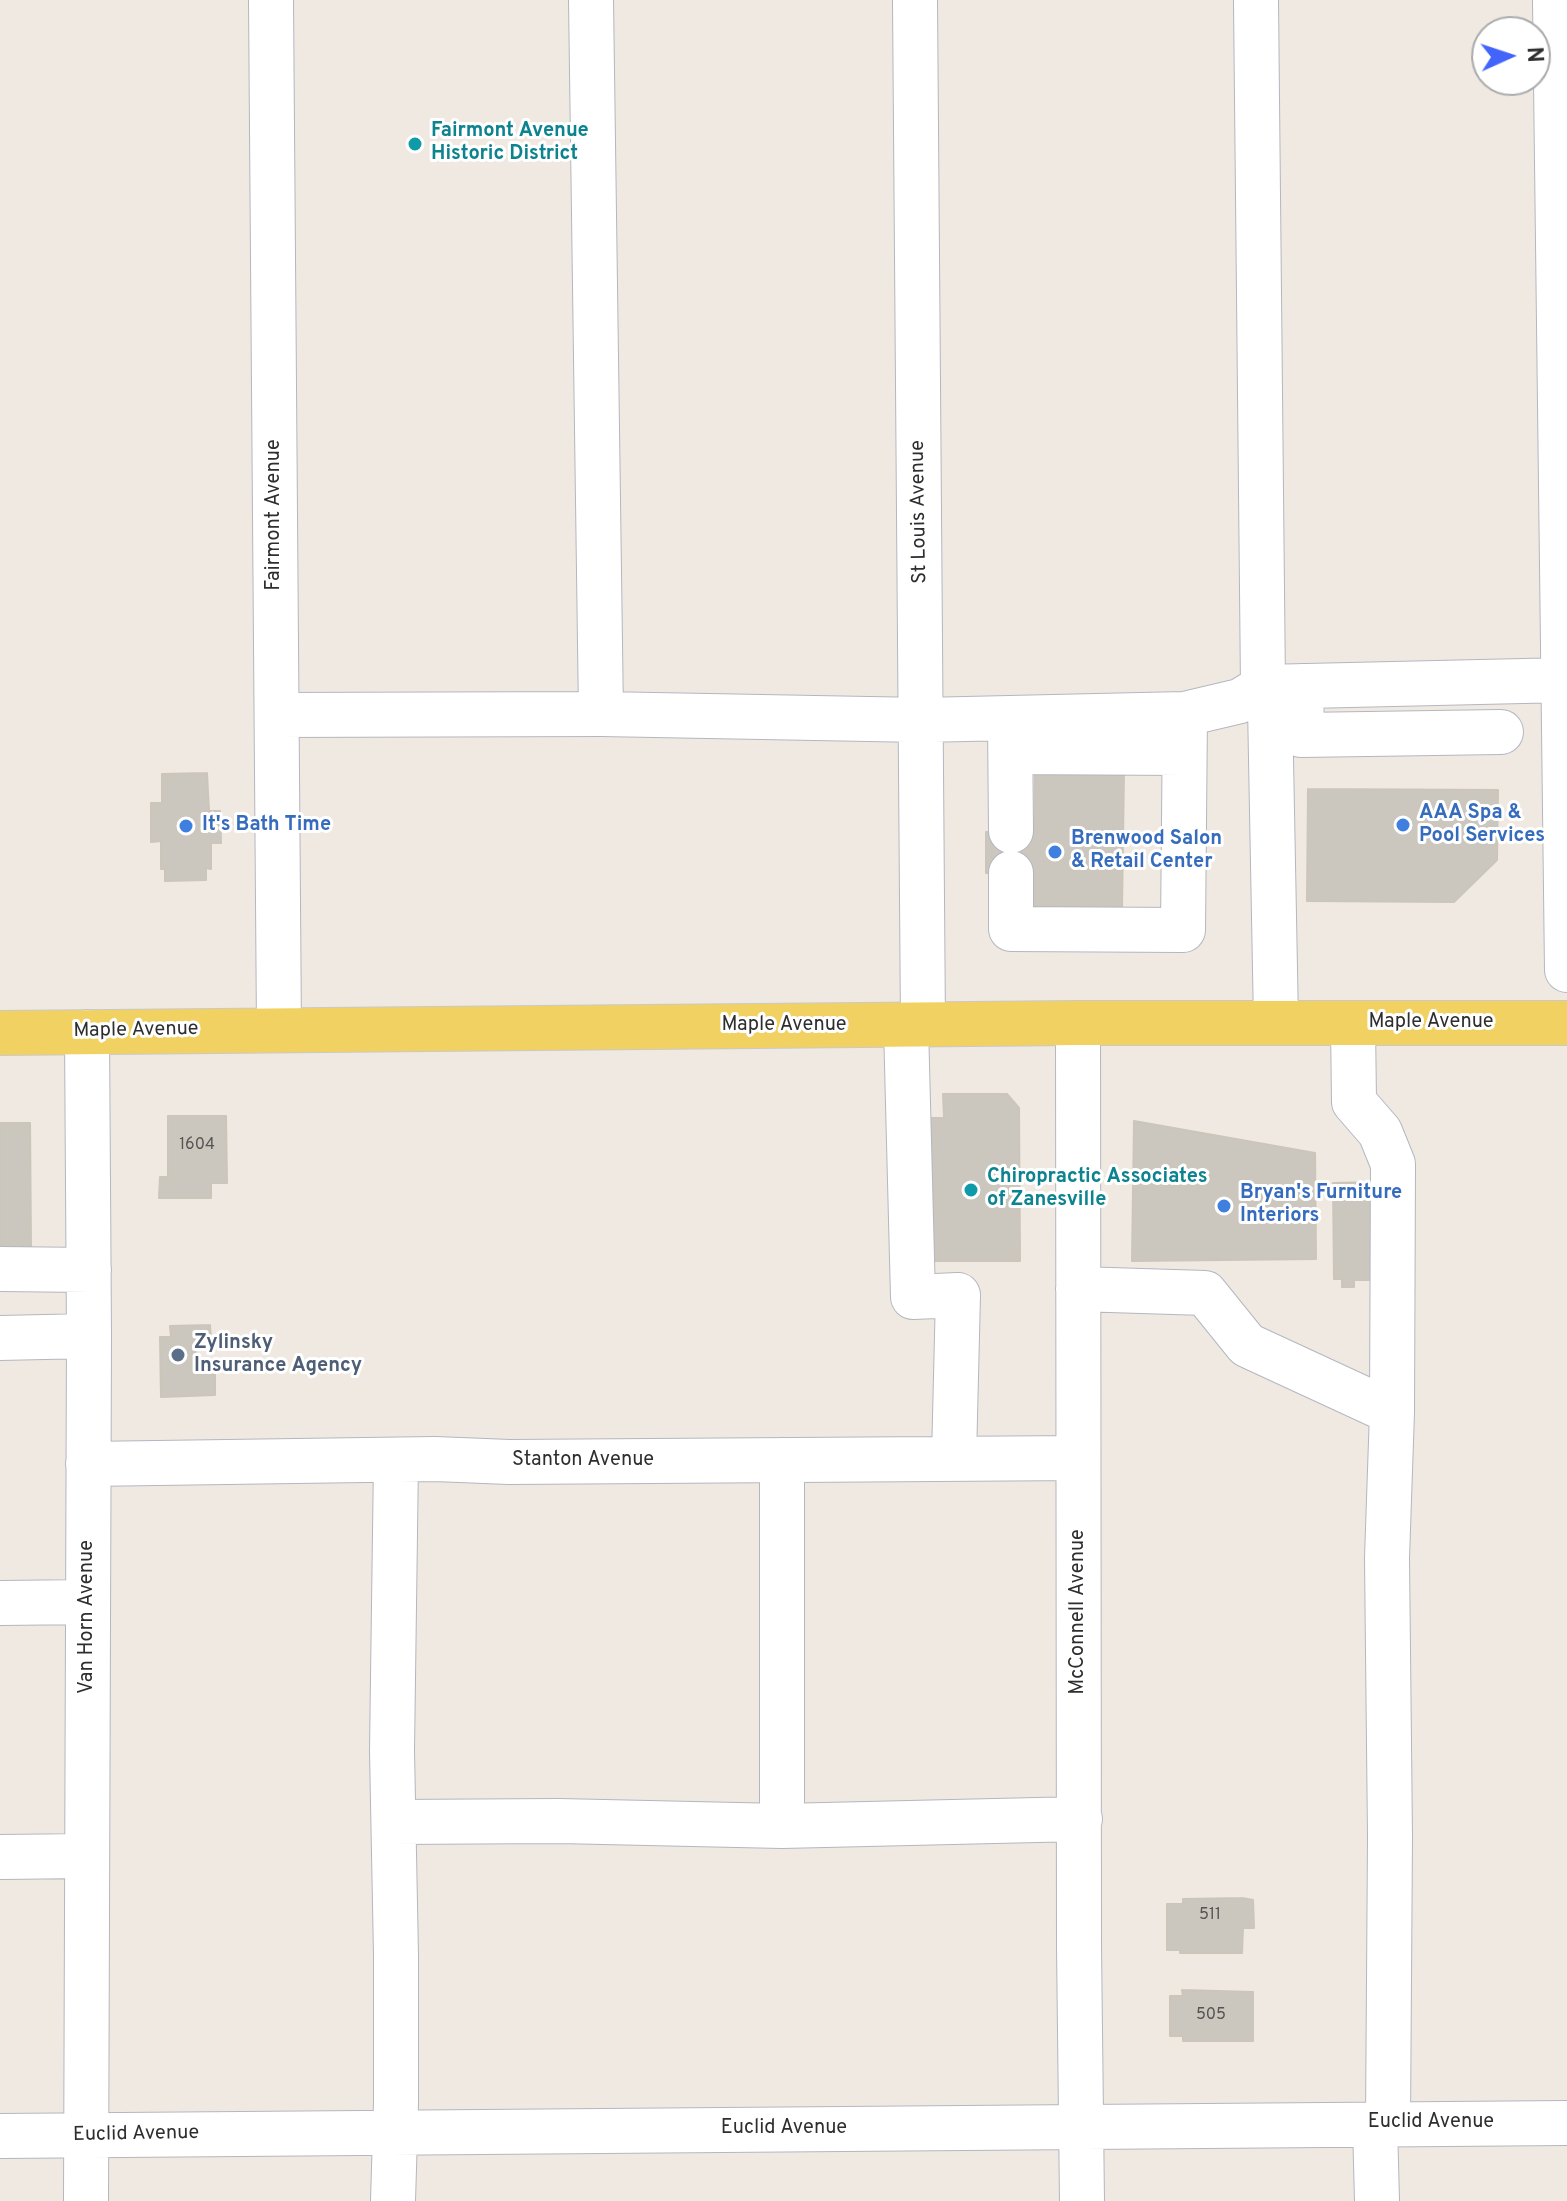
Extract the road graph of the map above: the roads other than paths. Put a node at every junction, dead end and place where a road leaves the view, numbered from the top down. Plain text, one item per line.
1 (271, 0) edge
2 (591, 0) edge
3 (915, 0) edge
4 (1256, 0) edge
5 (1555, 0) edge
6 (1565, 680) edge
7 (1283, 686) junction
8 (601, 714) junction
9 (277, 715) junction
10 (922, 720) junction
11 (1501, 732) dead end
12 (1184, 733) junction
13 (1010, 735) junction
14 (1565, 787) edge
15 (1567, 970) edge
16 (1276, 1022) junction
17 (1078, 1023) junction
18 (1567, 1023) edge
19 (1353, 1024) junction
20 (915, 1025) junction
21 (279, 1029) junction
22 (87, 1032) junction
23 (0, 1033) edge
24 (0, 1269) edge
25 (89, 1270) junction
26 (1078, 1289) junction
27 (89, 1336) junction
28 (0, 1338) edge
29 (1392, 1412) junction
30 (954, 1458) junction
31 (1078, 1458) junction
32 (396, 1460) junction
33 (782, 1460) junction
34 (88, 1464) junction
35 (88, 1602) junction
36 (0, 1603) edge
37 (1080, 1819) junction
38 (395, 1822) junction
39 (782, 1826) junction
40 (86, 1856) junction
41 (0, 1857) edge
42 (1567, 2123) edge
43 (1382, 2124) junction
44 (1081, 2128) junction
45 (395, 2132) junction
46 (0, 2136) edge
47 (86, 2136) junction
48 (86, 2201) edge
49 (393, 2201) edge
50 (1082, 2201) edge
51 (1377, 2201) edge

1 - 9 street, Fairmont Avenue
2 - 8 street
3 - 10 street, St Louis Avenue
4 - 7 street
5 - 6 street
6 - 7 street
6 - 14 street
7 - 11 street
7 - 12 street
7 - 16 street
8 - 9 street
8 - 10 street
9 - 21 street, Fairmont Avenue
10 - 13 street
10 - 20 street, St Louis Avenue
12 - 13 street
12 - 13 street
14 - 15 street
16 - 17 main road, Maple Avenue
16 - 19 main road, Maple Avenue
17 - 20 main road, Maple Avenue
17 - 26 street, McConnell Avenue
18 - 19 main road, Maple Avenue
19 - 29 street
20 - 21 main road, Maple Avenue
20 - 30 street, St Louis Avenue
21 - 22 main road, Maple Avenue
22 - 23 main road, Maple Avenue
22 - 25 street, Van Horn Avenue
24 - 25 street
25 - 27 street, Van Horn Avenue
26 - 29 street
26 - 31 street, McConnell Avenue
27 - 28 street
27 - 34 street, Van Horn Avenue
29 - 43 street
30 - 31 street, Stanton Avenue
30 - 33 street, Stanton Avenue
31 - 37 street, McConnell Avenue
32 - 33 street, Stanton Avenue
32 - 34 street, Stanton Avenue
32 - 38 street
33 - 39 street
34 - 35 street, Van Horn Avenue
35 - 36 street
35 - 40 street, Van Horn Avenue
37 - 39 street
37 - 44 street, McConnell Avenue
38 - 39 street
38 - 45 street
40 - 41 street
40 - 47 street, Van Horn Avenue
42 - 43 street, Euclid Avenue
43 - 44 street, Euclid Avenue
43 - 51 street
44 - 45 street, Euclid Avenue
44 - 50 street, McConnell Avenue
45 - 47 street, Euclid Avenue
45 - 49 street
46 - 47 street, Euclid Avenue
47 - 48 street, Van Horn Avenue

